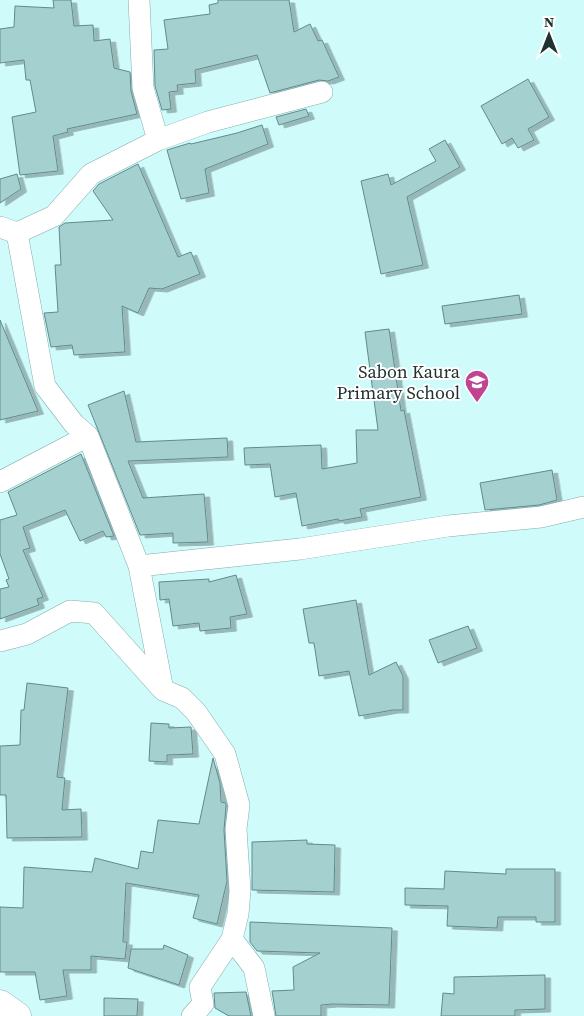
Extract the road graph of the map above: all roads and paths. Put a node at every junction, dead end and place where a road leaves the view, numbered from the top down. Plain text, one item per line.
1 (139, 0) edge
2 (322, 92) dead end
3 (158, 140) junction
4 (8, 230) edge
5 (88, 436) junction
6 (0, 482) edge
7 (584, 507) edge
8 (139, 566) junction
9 (0, 641) edge
10 (163, 690) junction
11 (232, 938) junction
12 (0, 1004) edge
13 (18, 1016) edge
14 (192, 1016) edge
15 (264, 1016) edge

1 - 3 street
2 - 3 street
3 - 4 street
4 - 5 street
5 - 6 street
5 - 8 street
7 - 8 street
8 - 10 street
9 - 10 street
10 - 11 street
11 - 14 street
11 - 15 street
12 - 13 main road

